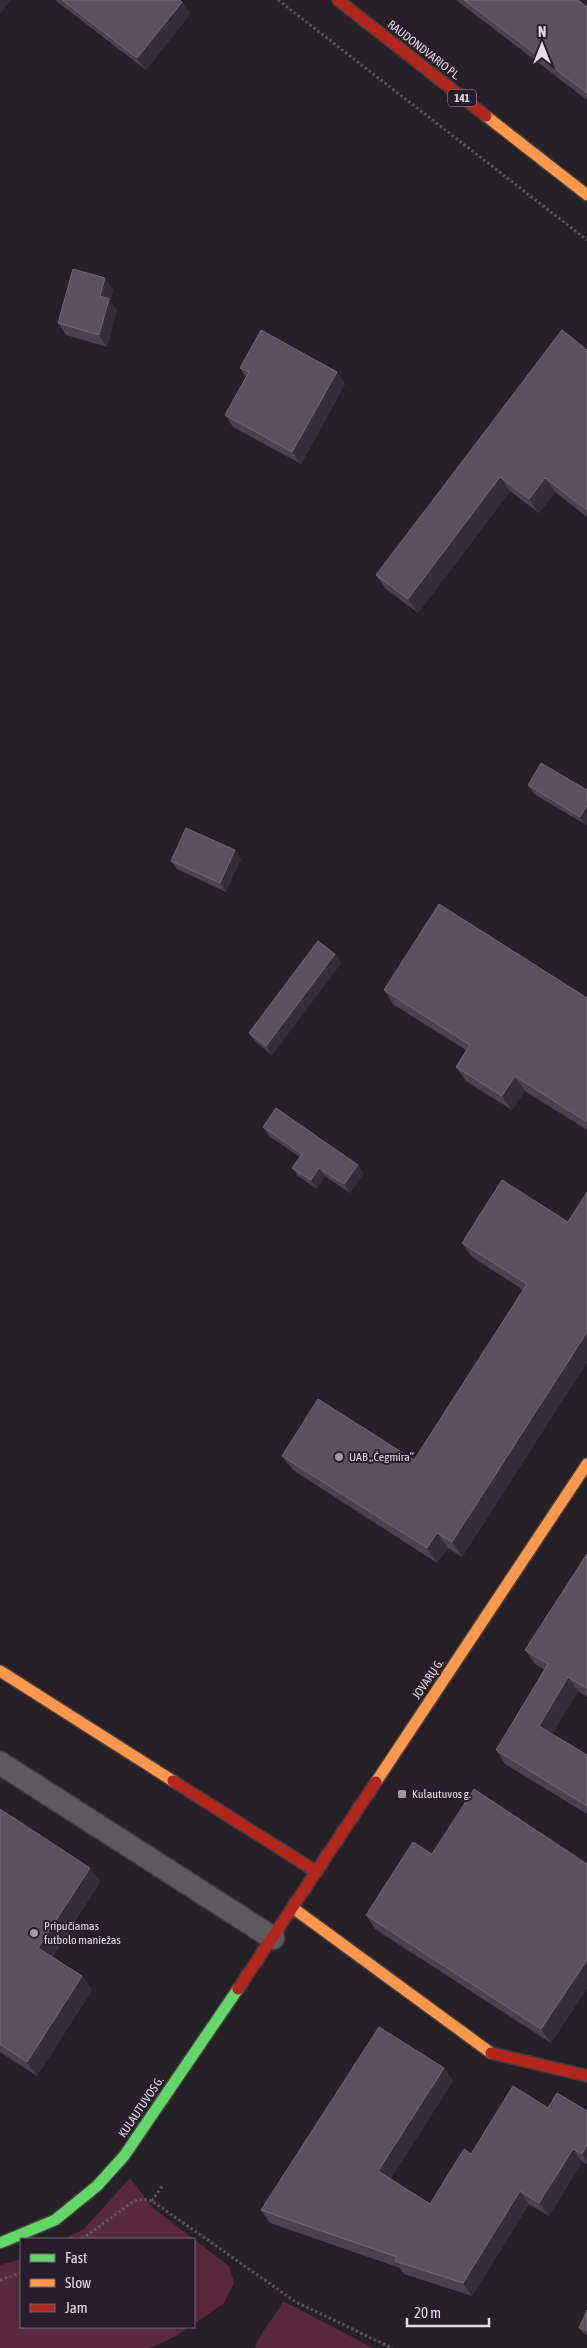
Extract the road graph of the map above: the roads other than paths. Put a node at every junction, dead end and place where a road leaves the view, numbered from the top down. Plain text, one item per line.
1 (338, 0) edge
2 (587, 196) edge
3 (587, 1464) edge
4 (0, 1672) edge
5 (0, 1763) edge
6 (317, 1872) junction
7 (292, 1908) junction
8 (273, 1938) junction
9 (587, 2076) edge
10 (0, 2244) edge

1 - 2 street, RAUDONDVARIO PL. / 141
3 - 6 street, JOVARŲ G.
4 - 6 street
5 - 8 street
6 - 7 street, JOVARŲ G.
7 - 8 street, KULAUTUVOS G.
7 - 9 street
8 - 10 street, KULAUTUVOS G.

